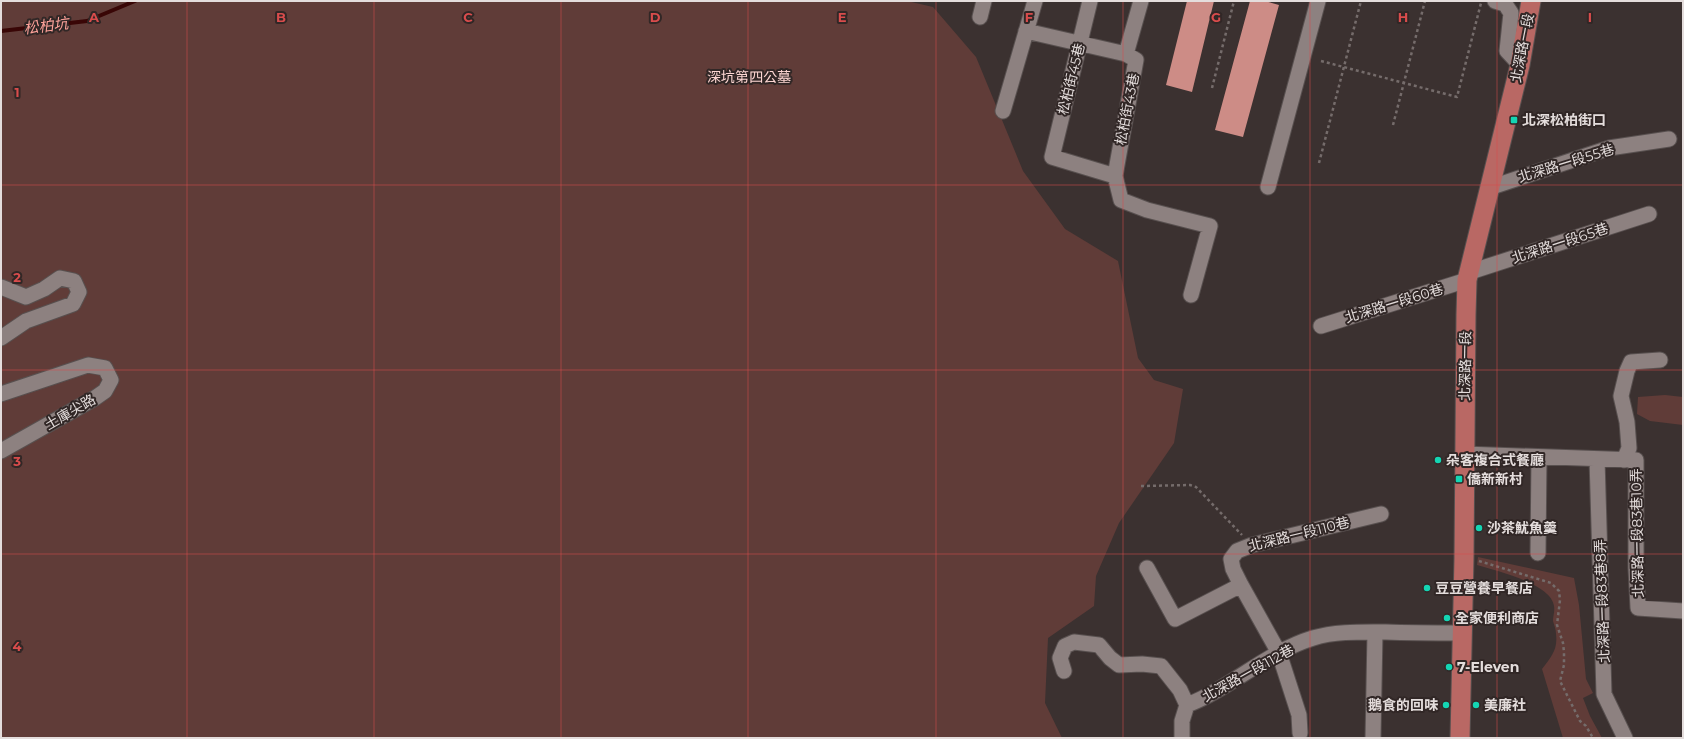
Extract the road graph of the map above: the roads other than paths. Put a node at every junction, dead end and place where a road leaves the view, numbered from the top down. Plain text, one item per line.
1 (984, 1) edge
2 (1035, 1) edge
3 (1090, 1) edge
4 (1141, 1) edge
5 (1318, 1) edge
6 (1495, 1) edge
7 (1531, 1) edge
8 (980, 17) dead end
9 (1026, 31) junction
10 (1080, 43) junction
11 (1126, 54) junction
12 (1520, 65) junction
13 (1003, 111) dead end
14 (1669, 139) dead end
15 (1115, 176) junction
16 (1268, 187) dead end
17 (1489, 188) junction
18 (1649, 214) dead end
19 (1469, 276) junction
20 (1, 287) edge
21 (1191, 295) dead end
22 (1321, 326) dead end
23 (1, 338) edge
24 (1660, 360) dead end
25 (1, 394) edge
26 (1, 451) edge
27 (1464, 454) junction
28 (1539, 457) junction
29 (1597, 459) junction
30 (1630, 460) junction
31 (1381, 514) dead end
32 (1538, 553) dead end
33 (1147, 568) dead end
34 (1241, 585) junction
35 (1683, 611) edge
36 (1375, 632) junction
37 (1462, 633) junction
38 (1279, 653) junction
39 (1064, 671) dead end
40 (1187, 705) junction
41 (1300, 733) dead end
42 (1182, 738) edge
43 (1373, 738) edge
44 (1460, 738) edge
45 (1624, 738) edge

1 - 8 street
2 - 9 street
3 - 10 street, 松柏街45巷
4 - 11 street, 松柏街43巷
5 - 16 street
6 - 12 street
7 - 12 main road, 北深路一段
9 - 10 street
9 - 13 street
10 - 11 street
10 - 15 street, 松柏街45巷
11 - 15 street, 松柏街43巷
12 - 17 main road, 北深路一段
14 - 17 street, 北深路一段55巷
15 - 21 street
17 - 19 main road, 北深路一段
18 - 19 street, 北深路一段65巷
19 - 22 street, 北深路一段60巷
19 - 27 main road, 北深路一段
20 - 23 street
24 - 30 street
25 - 26 street, 土庫尖路
27 - 28 street
27 - 37 main road, 北深路一段
28 - 29 street
28 - 32 street
29 - 30 street
29 - 45 street, 北深路一段83巷8弄
30 - 35 street, 北深路一段83巷10弄
31 - 34 street, 北深路一段110巷
33 - 34 street
34 - 38 street, 北深路一段110巷
36 - 37 street, 北深路一段112巷
36 - 38 street, 北深路一段112巷
36 - 43 street
37 - 44 main road, 北深路一段
38 - 40 street, 北深路一段112巷
38 - 41 street, 北深路一段110巷
39 - 40 street, 北深路一段112巷
40 - 42 street

